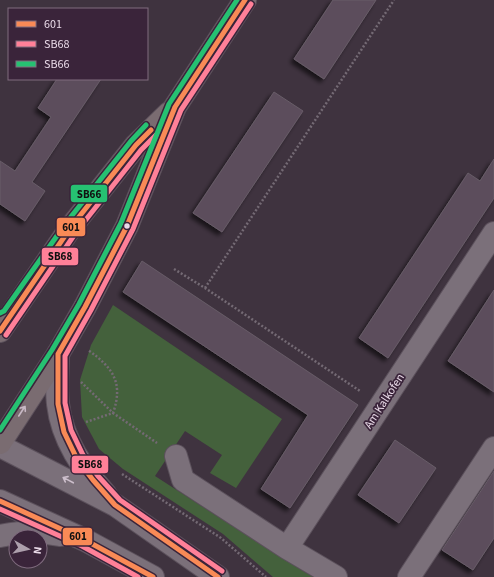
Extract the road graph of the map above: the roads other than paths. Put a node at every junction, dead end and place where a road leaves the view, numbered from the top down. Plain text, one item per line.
1 (245, 0) edge
2 (175, 107) junction
3 (494, 233) edge
4 (487, 257) edge
5 (3, 322) edge
6 (58, 354) junction
7 (0, 443) edge
8 (0, 446) edge
9 (494, 448) edge
10 (176, 456) road end
11 (0, 501) edge
12 (115, 505) junction
13 (0, 536) edge
14 (85, 540) junction
15 (287, 548) junction
16 (153, 577) edge
17 (218, 577) edge
18 (336, 577) edge
19 (409, 577) edge

1 - 2 main road
2 - 5 main road
2 - 6 main road
3 - 4 street, Am Kalkofen
4 - 15 street, Am Kalkofen
7 -> 6 main road
6 - 12 street
12 -> 8 street
9 - 19 street
10 - 15 street
11 - 14 street
12 - 17 street
13 - 14 street
14 - 16 street
15 - 18 street

